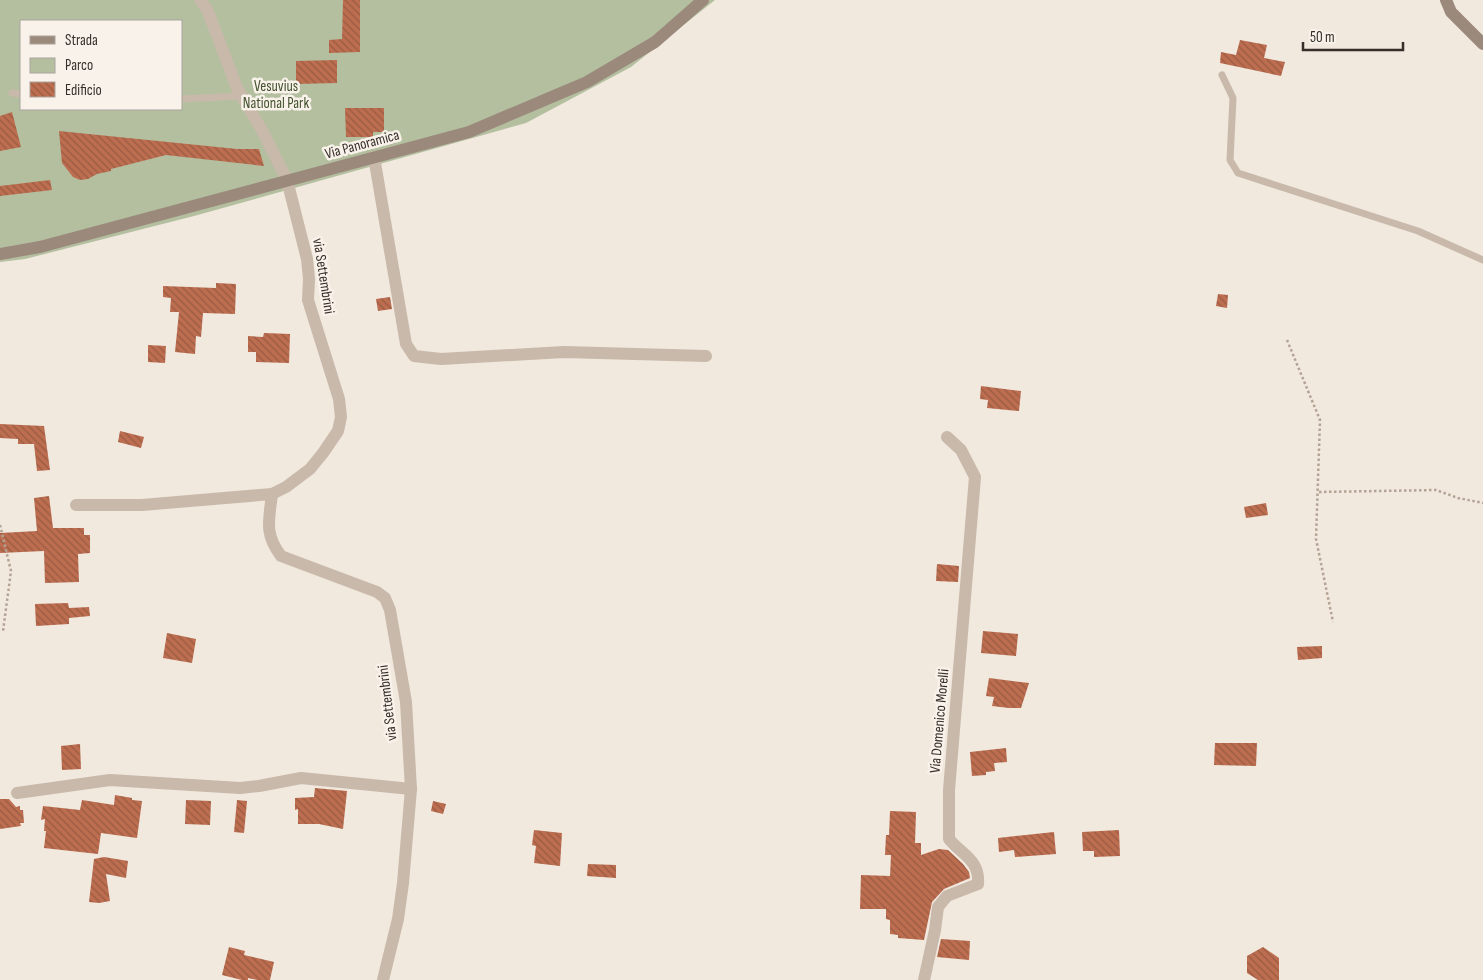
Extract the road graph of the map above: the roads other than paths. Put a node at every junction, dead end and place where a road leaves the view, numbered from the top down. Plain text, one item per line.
1 (200, 0) edge
2 (703, 0) edge
3 (1446, 0) edge
4 (1483, 44) edge
5 (1222, 75) dead end
6 (12, 94) dead end
7 (20, 94) edge
8 (242, 96) junction
9 (182, 99) edge
10 (374, 157) junction
11 (287, 180) junction
12 (0, 254) edge
13 (1483, 260) edge
14 (706, 356) dead end
15 (947, 438) dead end
16 (272, 494) junction
17 (76, 505) dead end
18 (411, 789) junction
19 (17, 793) dead end
20 (383, 980) edge
21 (924, 980) edge

1 - 8 street, via Settembrini
2 - 10 street, Via Panoramica
3 - 4 street
5 - 13 lane
6 - 7 lane
8 - 9 lane
8 - 11 street, via Settembrini
10 - 11 street, Via Panoramica
10 - 14 street
11 - 12 street, Via Panoramica
11 - 16 street, via Settembrini
15 - 21 street, Via Domenico Morelli
16 - 17 street, via Settembrini
16 - 18 street, via Settembrini
18 - 19 street
18 - 20 street, via Settembrini

